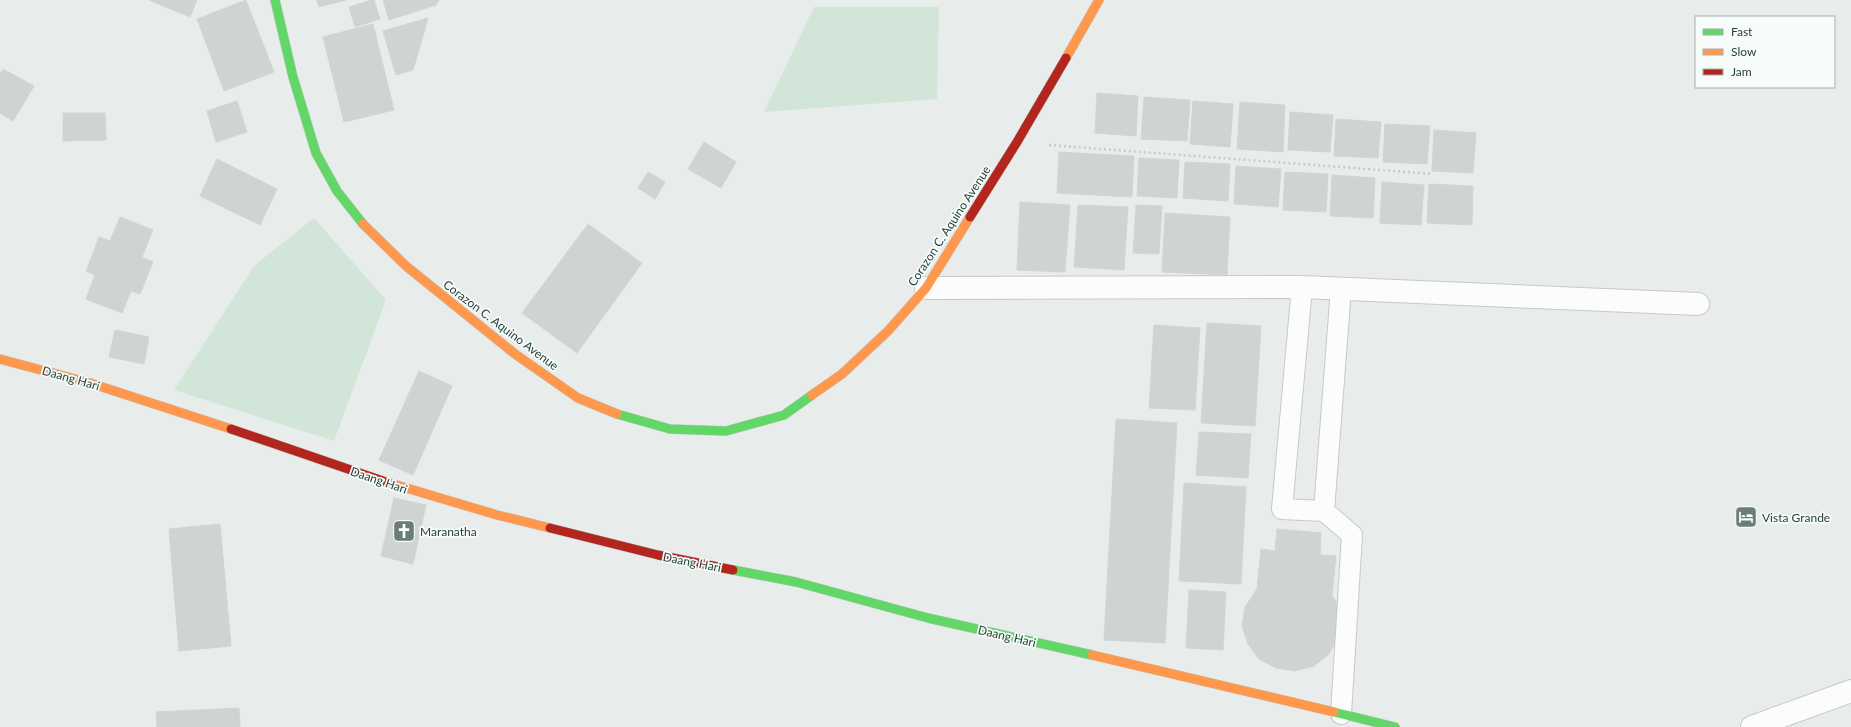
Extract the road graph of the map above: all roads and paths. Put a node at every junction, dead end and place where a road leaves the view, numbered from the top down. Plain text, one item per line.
1 (275, 0) edge
2 (1099, 0) edge
3 (1016, 142) junction
4 (1433, 174) dead end
5 (1302, 287) junction
6 (926, 288) junction
7 (1341, 288) junction
8 (1698, 304) dead end
9 (0, 359) edge
10 (1324, 511) junction
11 (1851, 691) edge
12 (1341, 714) junction
13 (1395, 727) edge
14 (1752, 727) edge

1 - 6 street, Corazon C. Aquino Avenue
2 - 3 street, Corazon C. Aquino Avenue
3 - 4 path
3 - 6 street, Corazon C. Aquino Avenue
5 - 6 street
5 - 7 street
5 - 10 lane
7 - 8 street
7 - 10 lane
9 - 12 street, Daang Hari
10 - 12 lane
11 - 14 street
12 - 13 street, Daang Hari

